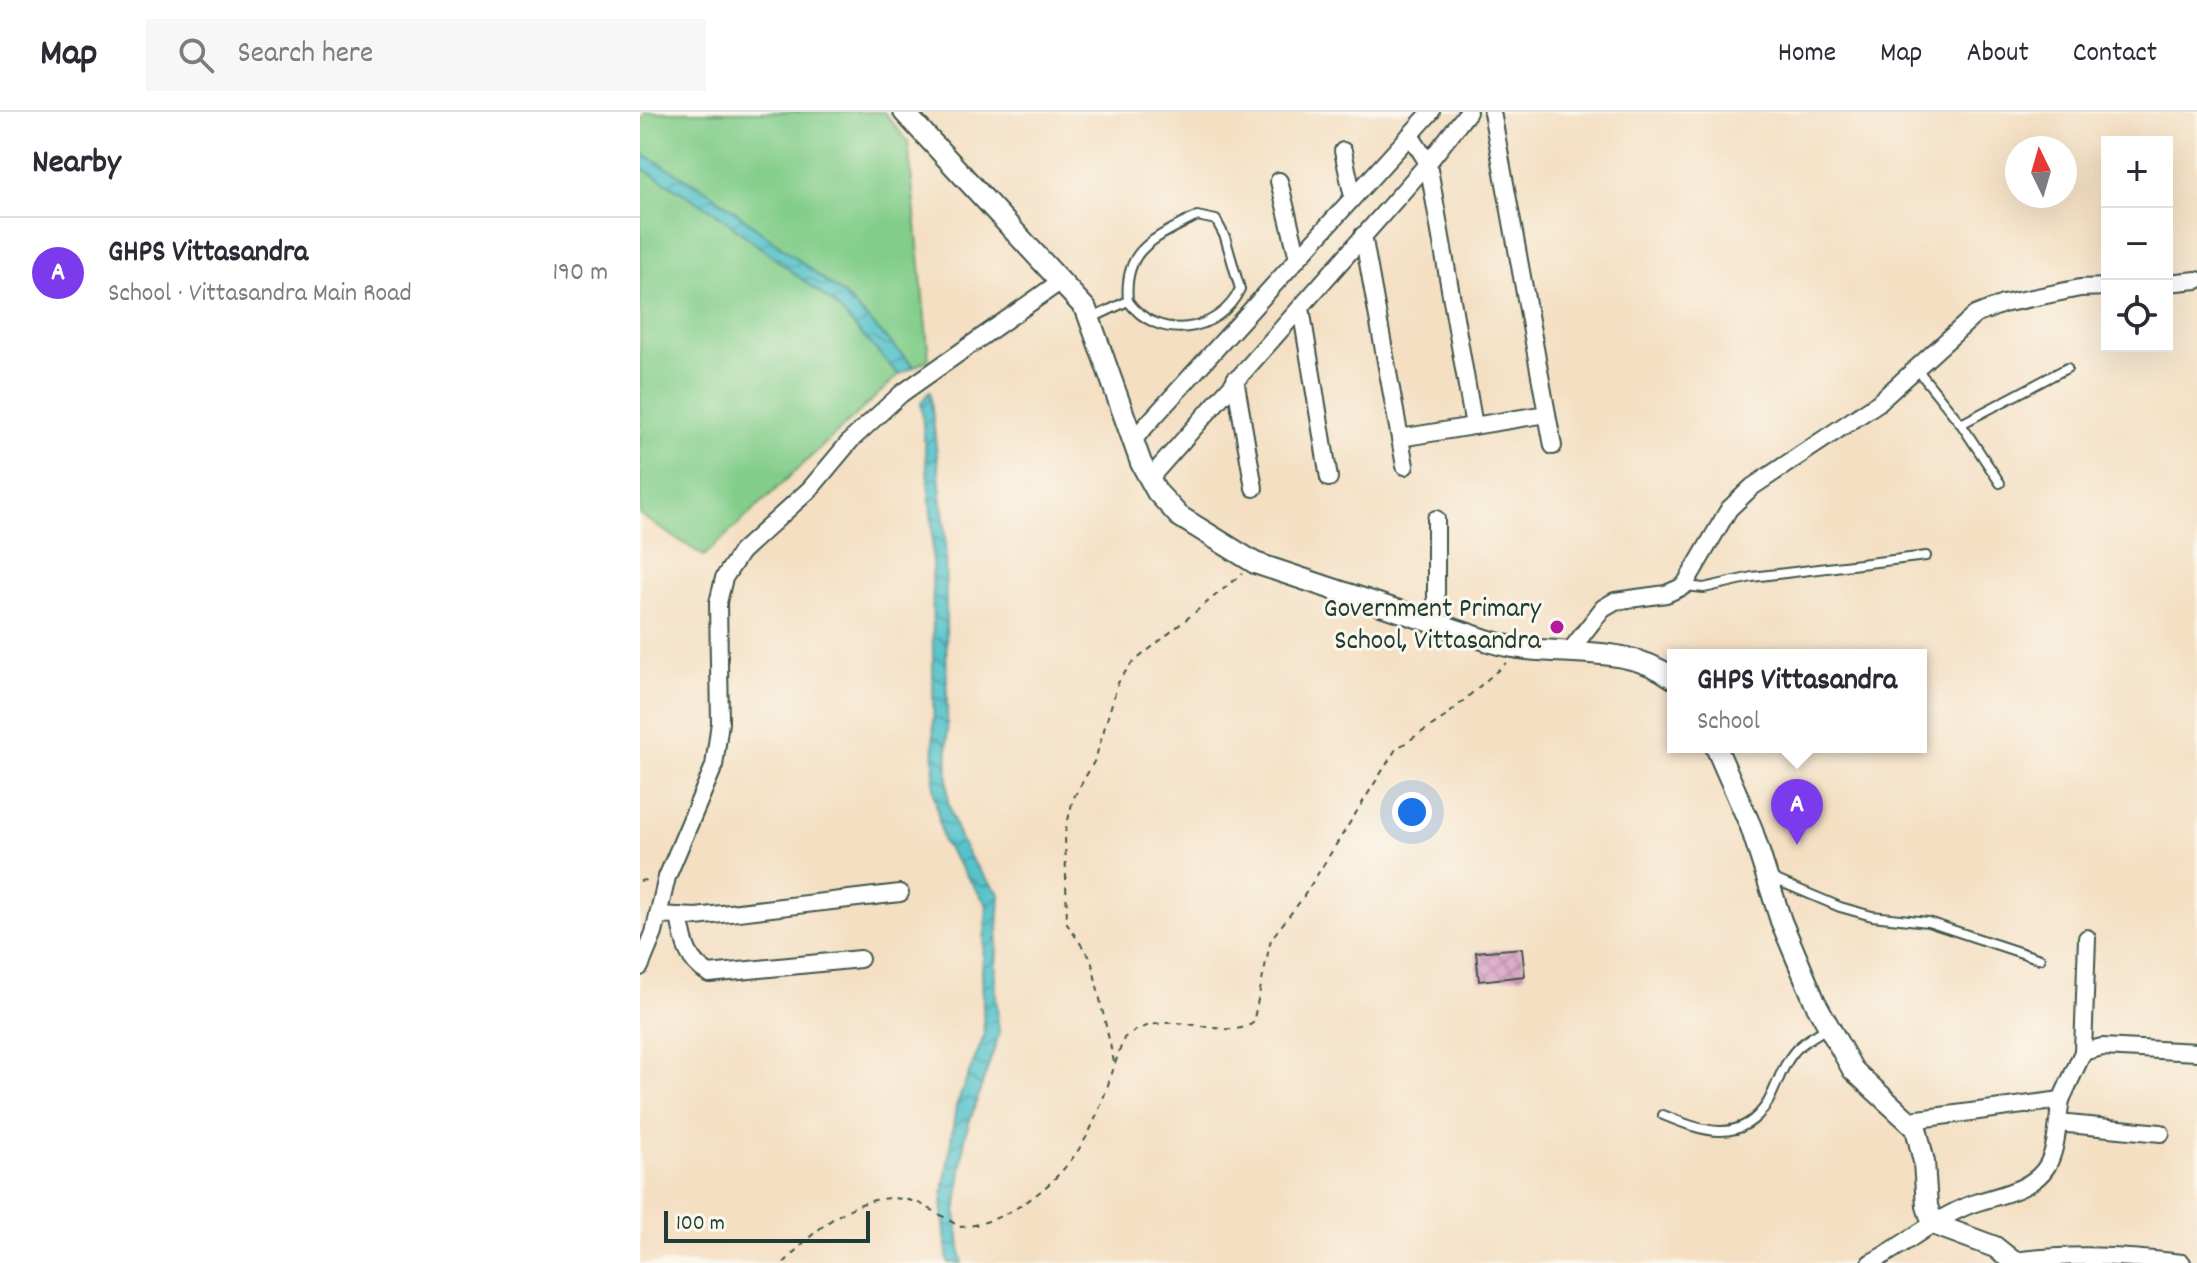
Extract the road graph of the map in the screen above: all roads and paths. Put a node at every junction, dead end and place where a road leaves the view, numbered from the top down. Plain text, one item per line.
1 (904, 112) edge
2 (1431, 112) edge
3 (1468, 112) edge
4 (1492, 112) edge
5 (1410, 135) junction
6 (1343, 151) dead end
7 (1428, 163) junction
8 (1279, 181) dead end
9 (1353, 197) junction
10 (1363, 235) junction
11 (1298, 258) junction
12 (2197, 280) edge
13 (1061, 281) junction
14 (2173, 282) edge
15 (2101, 287) edge
16 (1128, 301) junction
17 (1301, 308) junction
18 (1091, 319) junction
19 (1915, 367) junction
20 (2067, 368) dead end
21 (1235, 379) junction
22 (1547, 414) junction
23 (1961, 424) junction
24 (1474, 426) junction
25 (1400, 438) junction
26 (1133, 440) junction
27 (1553, 446) dead end
28 (1405, 466) dead end
29 (1329, 478) dead end
30 (1149, 479) junction
31 (2000, 483) dead end
32 (1254, 488) dead end
33 (1436, 519) dead end
34 (1926, 556) dead end
35 (1255, 563) junction
36 (1684, 586) junction
37 (1436, 624) junction
38 (1515, 648) junction
39 (1570, 651) junction
40 (1667, 675) edge
41 (1719, 753) edge
42 (1765, 875) junction
43 (900, 893) dead end
44 (658, 915) junction
45 (679, 916) junction
46 (2087, 938) dead end
47 (860, 959) dead end
48 (2040, 959) dead end
49 (640, 967) edge
50 (1829, 1027) junction
51 (2083, 1052) junction
52 (2197, 1052) edge
53 (1114, 1063) junction
54 (2061, 1100) junction
55 (1663, 1115) dead end
56 (1911, 1120) junction
57 (2058, 1123) junction
58 (2161, 1133) dead end
59 (1933, 1224) junction
60 (2014, 1262) edge
61 (784, 1263) edge
62 (1870, 1263) edge
63 (2182, 1263) edge

1 - 13 street
2 - 5 street
3 - 7 street
4 - 22 street
5 - 7 street
5 - 9 street
6 - 9 street
7 - 10 street
7 - 24 street
8 - 11 street
9 - 11 street
10 - 17 street
10 - 25 street
11 - 26 street
12 - 14 street
13 - 18 street
13 - 44 street
15 - 19 street
16 - 16 lane
16 - 18 lane
17 - 21 street
17 - 29 street
18 - 26 street
19 - 23 lane
19 - 36 street
20 - 23 lane
21 - 30 street
21 - 32 street
22 - 24 street
22 - 27 street
23 - 31 lane
24 - 25 street
25 - 28 street
26 - 30 street
30 - 35 street
33 - 37 street
34 - 36 lane
35 - 37 street
35 - 53 path
36 - 39 street
37 - 38 street
38 - 39 street
38 - 53 path
39 - 40 street
41 - 42 street
42 - 48 lane
42 - 50 street
43 - 45 street
44 - 45 street
44 - 49 street
45 - 47 street
46 - 51 street
50 - 55 lane
50 - 56 street
51 - 52 street
51 - 54 street
53 - 61 path
54 - 56 street
54 - 57 street
56 - 59 street
57 - 58 street
57 - 59 street
59 - 60 street
59 - 62 street
60 - 63 street

